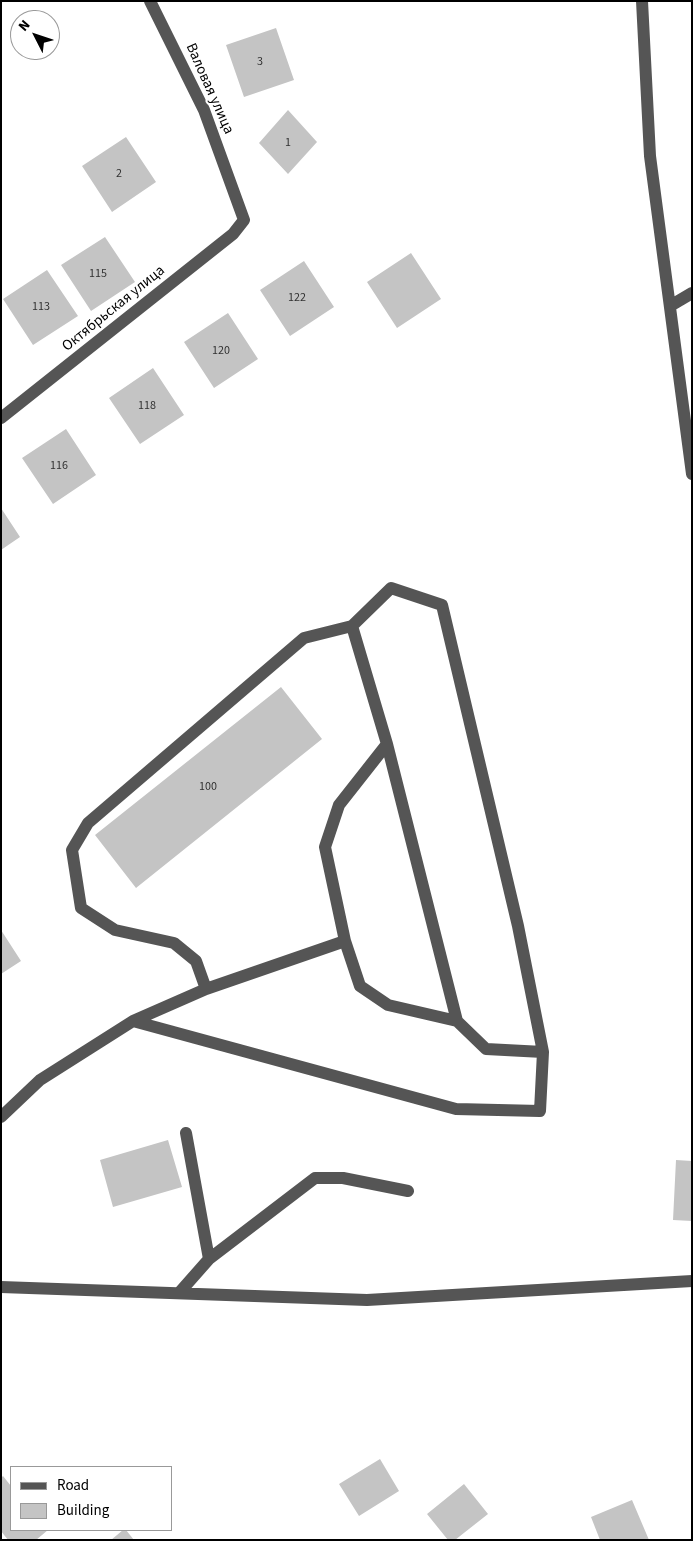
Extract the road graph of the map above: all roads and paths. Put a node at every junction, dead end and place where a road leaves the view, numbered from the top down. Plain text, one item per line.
1 (150, 1) edge
2 (642, 1) edge
3 (244, 220) joint
4 (692, 293) edge
5 (670, 306) junction
6 (1, 418) edge
7 (692, 474) edge
8 (352, 626) junction
9 (387, 744) junction
10 (345, 941) junction
11 (206, 989) junction
12 (133, 1021) junction
13 (457, 1021) junction
14 (543, 1052) junction
15 (1, 1116) edge
16 (186, 1133) dead end
17 (408, 1191) dead end
18 (209, 1259) junction
19 (692, 1281) edge
20 (1, 1287) edge
21 (179, 1293) junction

1 - 3 street, Валовая улица
2 - 5 street
3 - 6 street, Октябрьская улица
4 - 5 street
5 - 7 street
8 - 9 street
8 - 11 street
8 - 14 street
9 - 10 street
9 - 13 street
10 - 11 street
10 - 13 street
11 - 12 street
12 - 14 street
12 - 15 street
13 - 14 street
16 - 18 street
17 - 18 street
18 - 21 street
19 - 21 street
20 - 21 street

